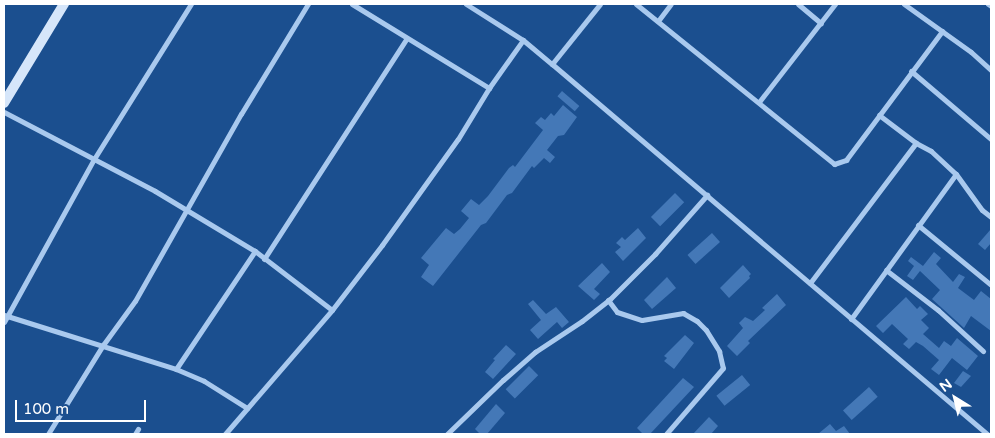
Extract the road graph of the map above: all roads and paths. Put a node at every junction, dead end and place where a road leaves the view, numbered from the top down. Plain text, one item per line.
1 (64, 4) edge
2 (191, 4) edge
3 (308, 4) edge
4 (352, 4) edge
5 (466, 4) edge
6 (600, 4) edge
7 (636, 4) edge
8 (671, 4) edge
9 (798, 4) edge
10 (835, 4) edge
11 (904, 4) edge
12 (988, 4) edge
13 (991, 6) edge
14 (658, 21) junction
15 (821, 23) junction
16 (942, 31) junction
17 (408, 38) junction
18 (523, 40) junction
19 (552, 64) junction
20 (991, 70) edge
21 (911, 71) junction
22 (489, 88) junction
23 (759, 102) junction
24 (4, 103) edge
25 (4, 112) edge
26 (880, 114) junction
27 (991, 139) edge
28 (916, 143) junction
29 (94, 159) junction
30 (956, 174) junction
31 (707, 195) junction
32 (186, 210) junction
33 (991, 217) edge
34 (918, 225) junction
35 (255, 251) junction
36 (264, 259) junction
37 (886, 270) junction
38 (810, 283) junction
39 (991, 285) edge
40 (608, 300) junction
41 (332, 310) junction
42 (6, 315) edge
43 (851, 319) junction
44 (4, 322) edge
45 (104, 345) junction
46 (982, 351) dead end
47 (176, 369) junction
48 (247, 408) junction
49 (48, 434) edge
50 (225, 434) edge
51 (447, 434) edge
52 (666, 434) edge
53 (987, 434) edge

1 - 24 main road
2 - 29 street
3 - 32 street
4 - 17 street
5 - 18 street
6 - 19 street
7 - 14 street
8 - 14 street
9 - 15 street
10 - 15 street
11 - 16 street
12 - 13 street
14 - 23 street
15 - 23 street
16 - 20 street
16 - 21 street
17 - 22 street
17 - 36 street
18 - 19 street
18 - 22 street
19 - 31 street
21 - 26 street
21 - 27 street
22 - 41 street
23 - 26 street
25 - 29 street
26 - 28 street
28 - 30 street
28 - 38 street
29 - 32 street
29 - 42 street
30 - 33 street
30 - 34 street
31 - 38 street
31 - 40 street
32 - 35 street
32 - 45 street
34 - 37 street
34 - 39 street
35 - 36 street
35 - 47 street
36 - 41 street
37 - 43 street
37 - 46 street
38 - 43 street
40 - 51 street
40 - 52 street
41 - 48 street
42 - 44 street
42 - 45 street
43 - 53 street
45 - 47 street
45 - 49 street
47 - 48 street
48 - 50 street

